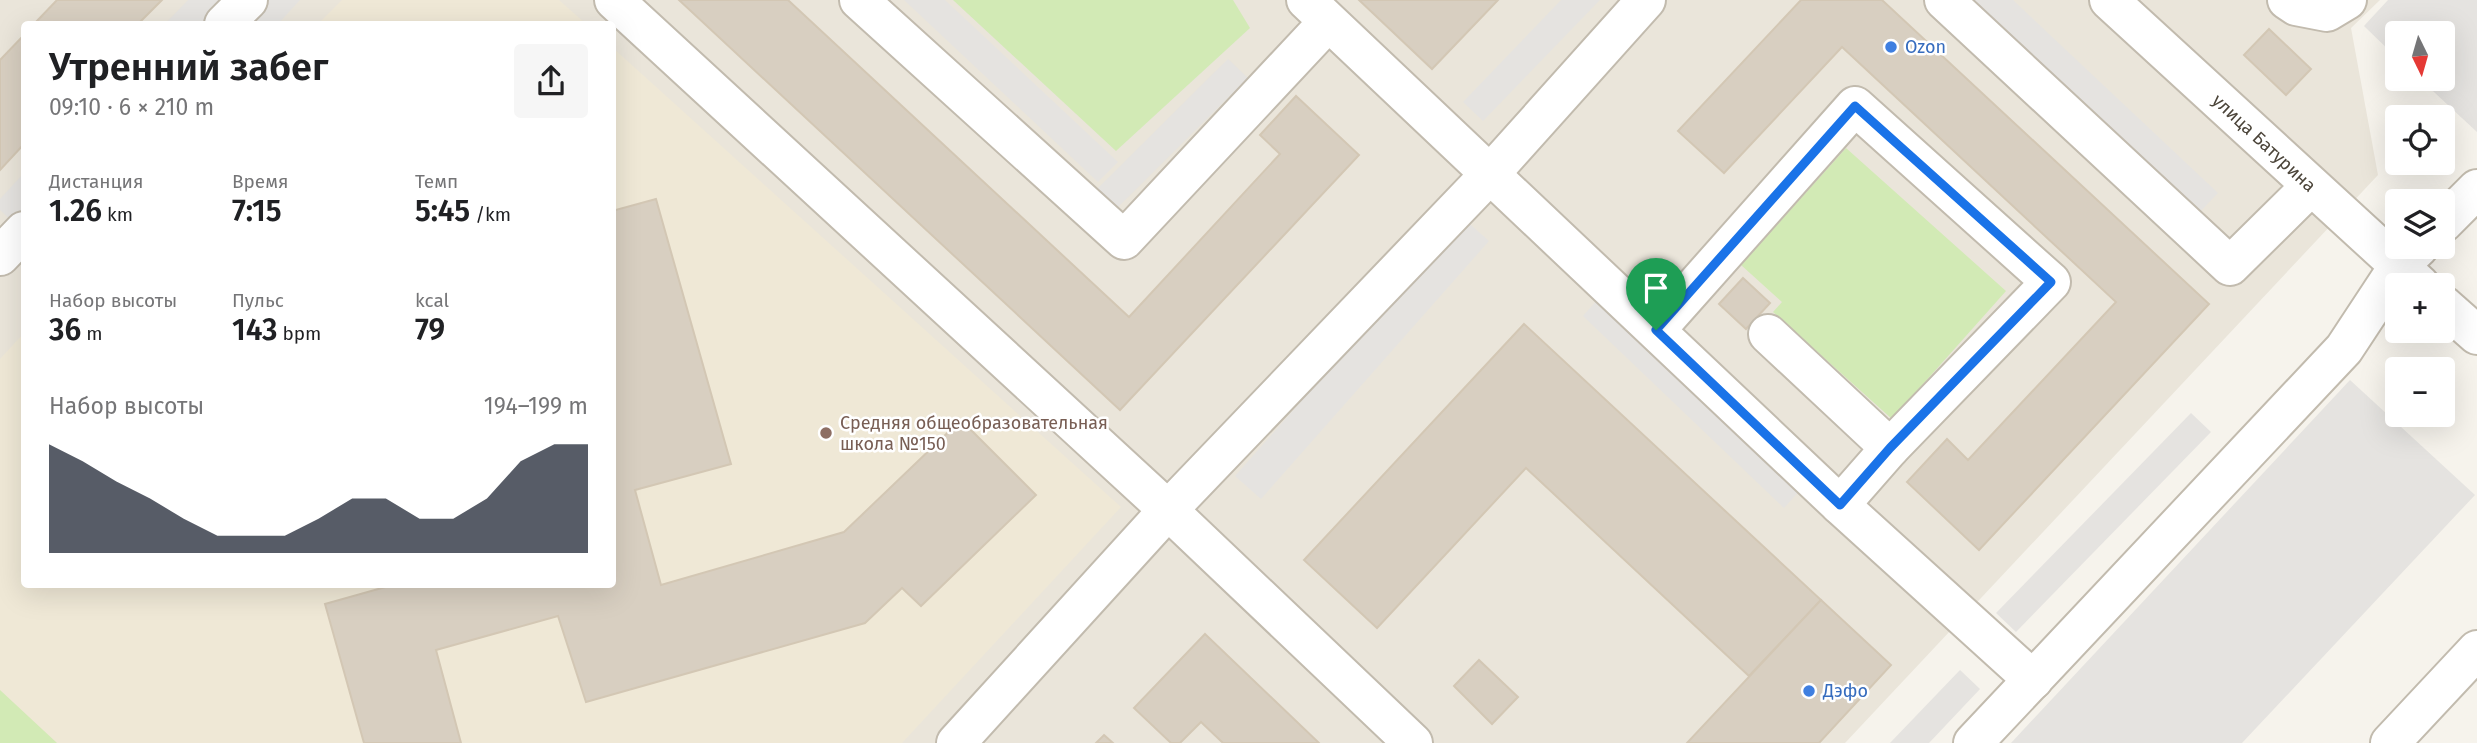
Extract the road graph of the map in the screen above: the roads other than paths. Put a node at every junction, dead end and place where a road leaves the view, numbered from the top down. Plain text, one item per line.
1 (248, 0) edge
2 (614, 0) edge
3 (859, 0) edge
4 (1646, 0) edge
5 (1944, 0) edge
6 (2109, 0) edge
7 (2287, 0) edge
8 (2347, 0) edge
9 (1317, 11) edge
10 (227, 21) edge
11 (1490, 174) junction
12 (2311, 186) junction
13 (2477, 189) edge
14 (2455, 211) edge
15 (21, 234) edge
16 (0, 256) edge
17 (2412, 266) edge
18 (2455, 316) edge
19 (1656, 330) junction
20 (1768, 334) dead end
21 (2477, 335) edge
22 (1890, 448) junction
23 (1840, 505) junction
24 (1168, 510) junction
25 (2477, 650) edge
26 (2033, 680) junction
27 (956, 743) edge
28 (1413, 743) edge
29 (1973, 743) edge
30 (2390, 743) edge

1 - 10 street
2 - 24 street
3 - 9 street
4 - 11 street
5 - 12 street
6 - 12 street, улица Батурина
7 - 8 street
9 - 11 street
11 - 19 street
11 - 24 street
12 - 17 street, улица Батурина
13 - 14 street
15 - 16 street
17 - 26 street
18 - 21 street
19 - 22 street
19 - 23 street
20 - 22 street
22 - 23 street
23 - 26 street
24 - 27 street
24 - 28 street
25 - 30 street
26 - 29 street

